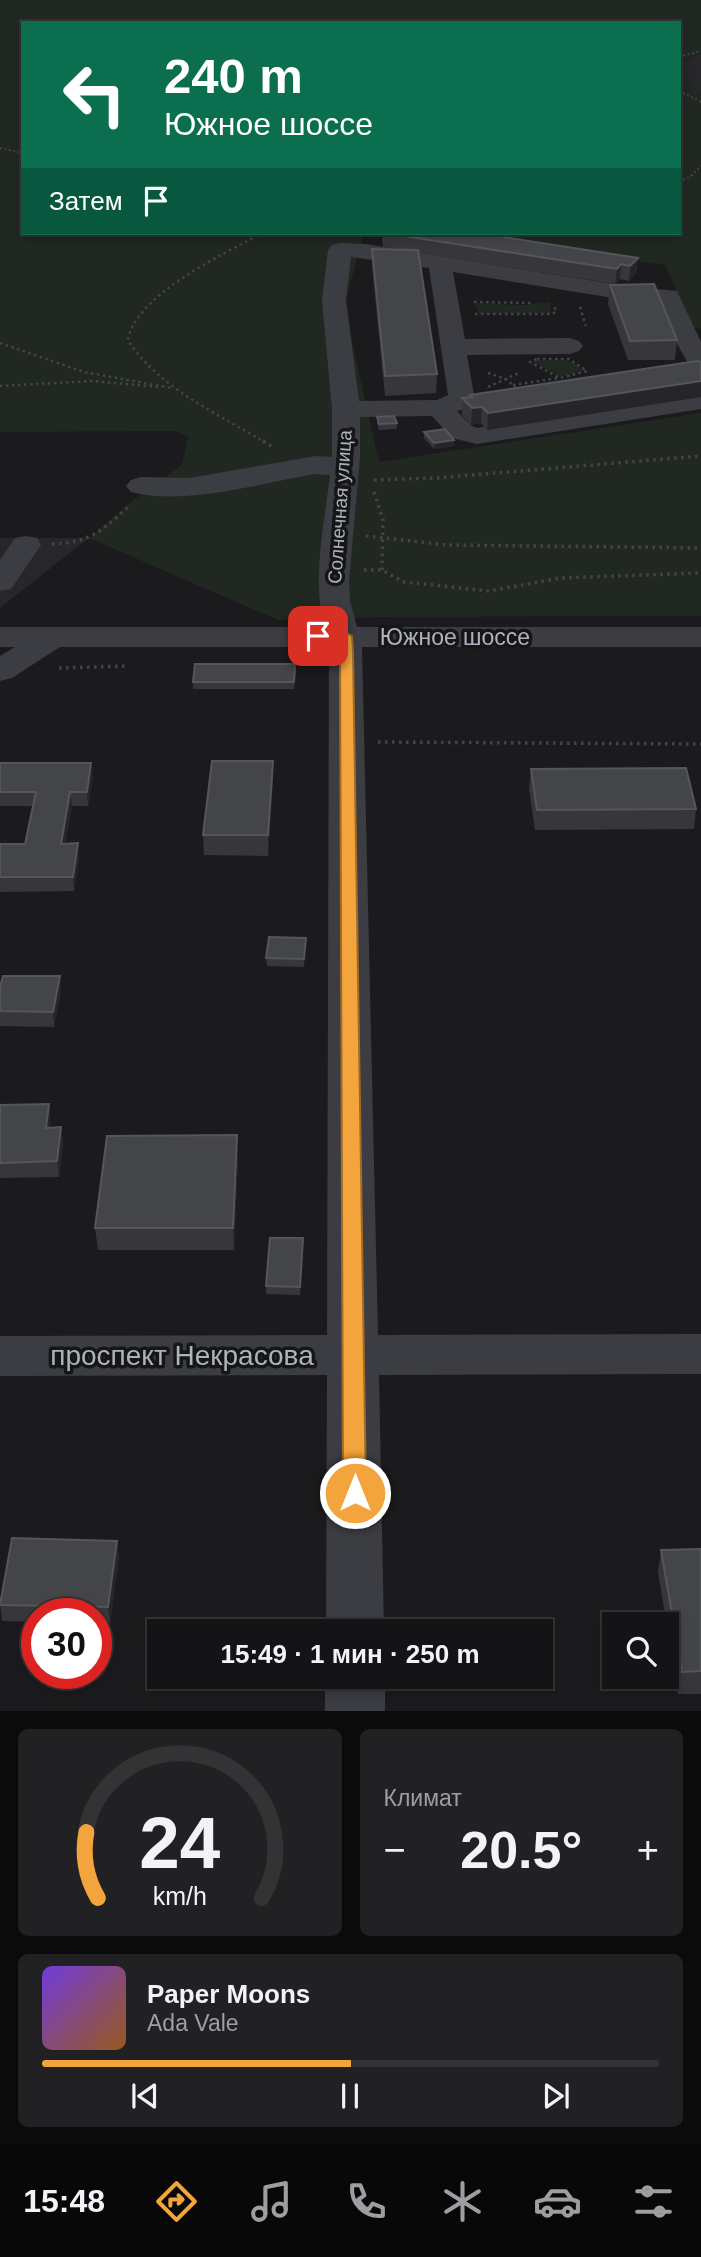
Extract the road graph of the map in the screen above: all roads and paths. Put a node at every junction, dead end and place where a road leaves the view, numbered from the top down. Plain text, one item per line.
1 (701, 51) edge
2 (681, 56) edge
3 (681, 92) edge
4 (701, 102) edge
5 (0, 148) edge
6 (21, 153) edge
7 (701, 166) edge
8 (681, 181) edge
9 (259, 235) edge
10 (440, 263) junction
11 (471, 296) dead end
12 (552, 300) dead end
13 (471, 302) junction
14 (540, 302) dead end
15 (0, 343) edge
16 (570, 346) dead end
17 (453, 347) junction
18 (701, 363) edge
19 (534, 365) dead end
20 (585, 373) dead end
21 (560, 378) edge
22 (506, 379) junction
23 (593, 379) edge
24 (568, 382) edge
25 (513, 385) junction
26 (0, 386) edge
27 (177, 389) junction
28 (518, 390) junction
29 (455, 401) junction
30 (701, 401) edge
31 (346, 409) junction
32 (701, 456) edge
33 (344, 471) junction
34 (151, 486) joint
35 (372, 490) dead end
36 (382, 537) junction
37 (26, 545) joint
38 (701, 548) edge
39 (382, 570) junction
40 (334, 571) junction
41 (701, 573) edge
42 (0, 582) edge
43 (0, 618) edge
44 (0, 635) edge
45 (345, 636) junction
46 (53, 637) junction
47 (701, 637) edge
48 (0, 671) edge
49 (345, 742) junction
50 (701, 744) edge
51 (354, 1354) junction
52 (701, 1354) edge
53 (0, 1356) edge
54 (355, 1619) edge
55 (355, 1689) edge
56 (355, 1711) edge

1 - 2 path
3 - 4 path
5 - 6 path
7 - 8 path
9 - 27 path
10 - 17 street
10 - 18 street
10 - 31 street, Солнечная улица
11 - 13 path
12 - 13 path
13 - 14 path
15 - 27 path
16 - 17 street
17 - 29 street
19 - 22 path
20 - 23 path
21 - 25 path
22 - 25 path
22 - 29 path
24 - 28 path
25 - 28 path
26 - 27 path
27 - 33 path
28 - 29 path
29 - 30 street
29 - 31 street
31 - 33 street, Солнечная улица
32 - 33 path
33 - 34 street
33 - 40 street, Солнечная улица
34 - 37 path
35 - 36 path
36 - 38 path
36 - 39 path
37 - 42 street
39 - 40 path
39 - 41 path
40 - 45 street, Солнечная улица
43 - 44 street
44 - 46 street, Южное шоссе
45 - 46 street, Южное шоссе
45 - 47 street, Южное шоссе
45 - 49 street, Солнечная улица
46 - 48 street
49 - 50 path
49 - 51 street, Солнечная улица
51 - 52 street, проспект Некрасова
51 - 53 street, проспект Некрасова
51 - 54 street, Солнечная улица
55 - 56 street

